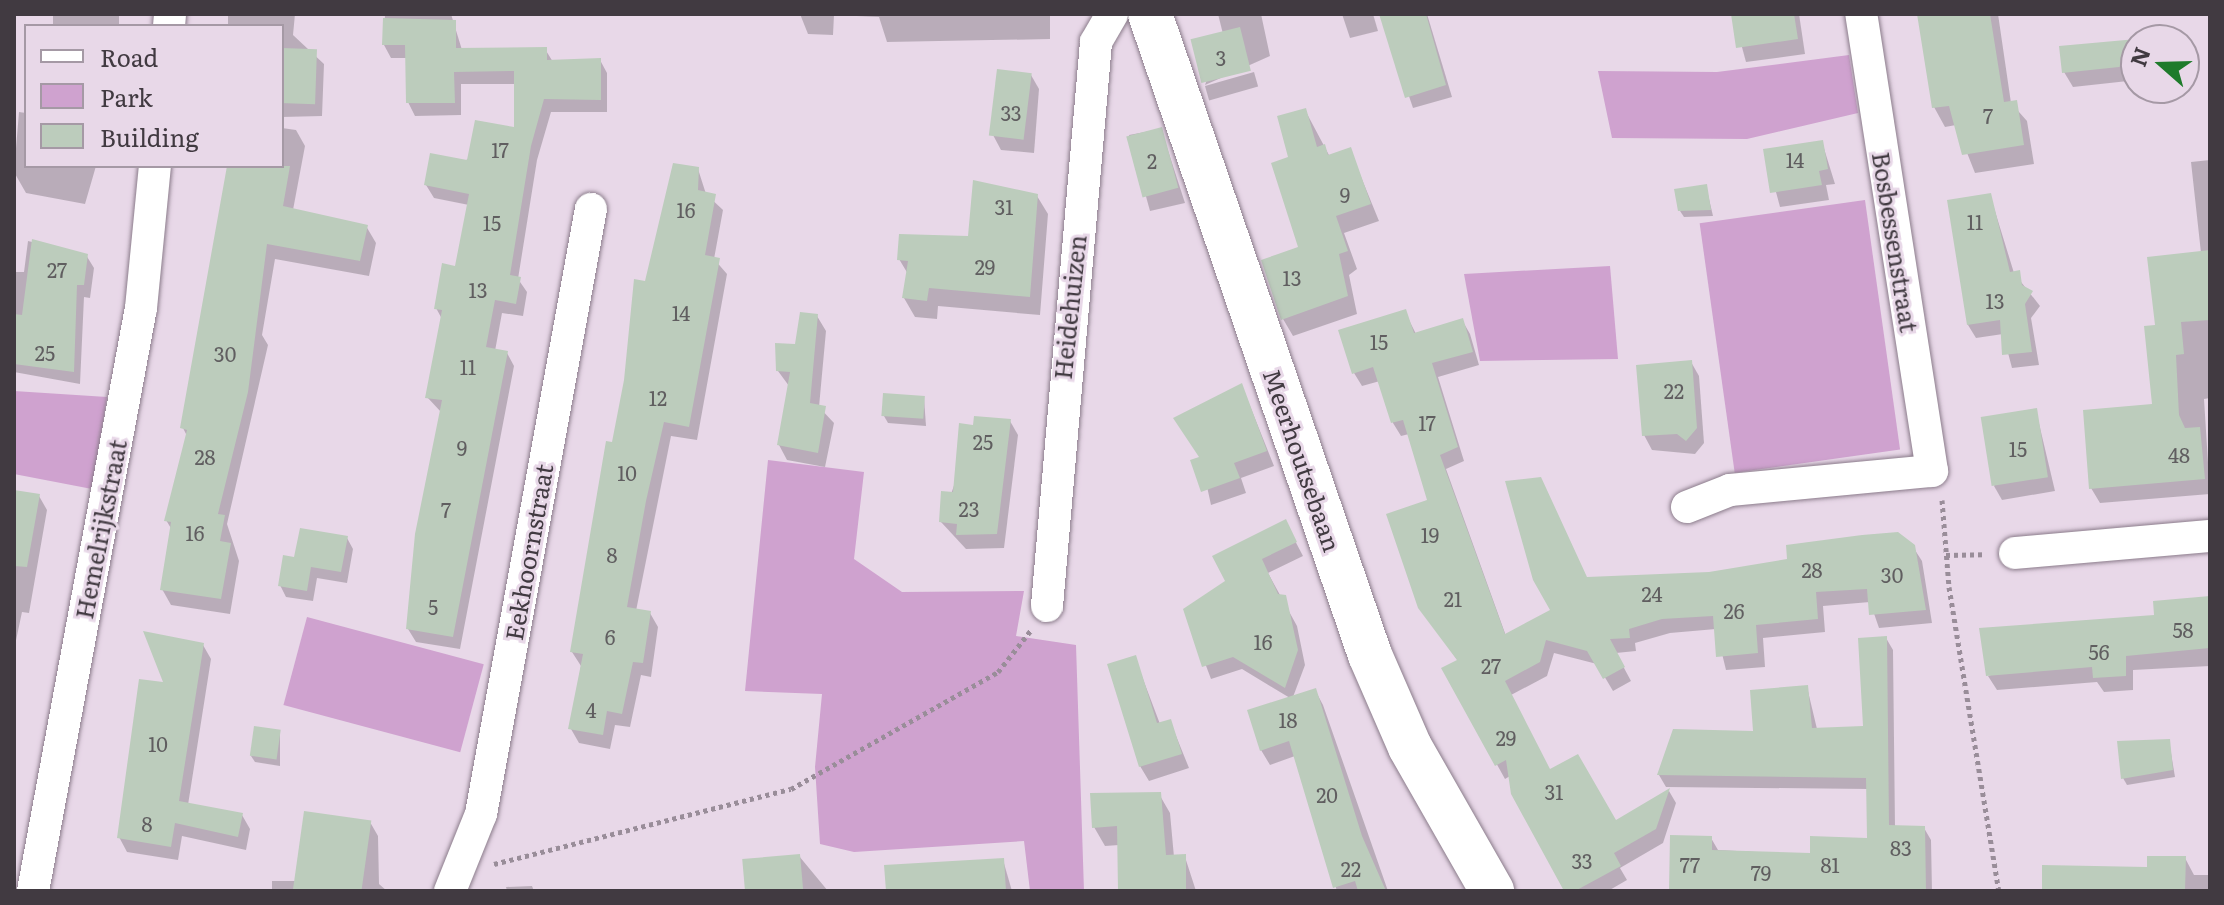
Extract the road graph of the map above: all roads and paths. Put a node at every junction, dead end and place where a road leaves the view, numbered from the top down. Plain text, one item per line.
1 (1112, 14) edge
2 (1150, 14) edge
3 (1861, 14) edge
4 (155, 168) edge
5 (591, 209) dead end
6 (1932, 471) junction
7 (1687, 507) dead end
8 (2210, 536) edge
9 (2015, 553) joint
10 (1946, 555) junction
11 (1047, 606) joint
12 (455, 876) edge
13 (33, 891) edge
14 (1492, 891) edge
15 (1999, 891) edge

1 - 11 street, Heidehuizen
2 - 14 street, Meerhoutsebaan
3 - 6 street, Bosbessenstraat
4 - 13 street, Hemelrijkstraat
5 - 12 street, Eekhoornstraat
6 - 7 street
6 - 10 path
8 - 9 street
9 - 10 path
10 - 15 path
11 - 12 path

